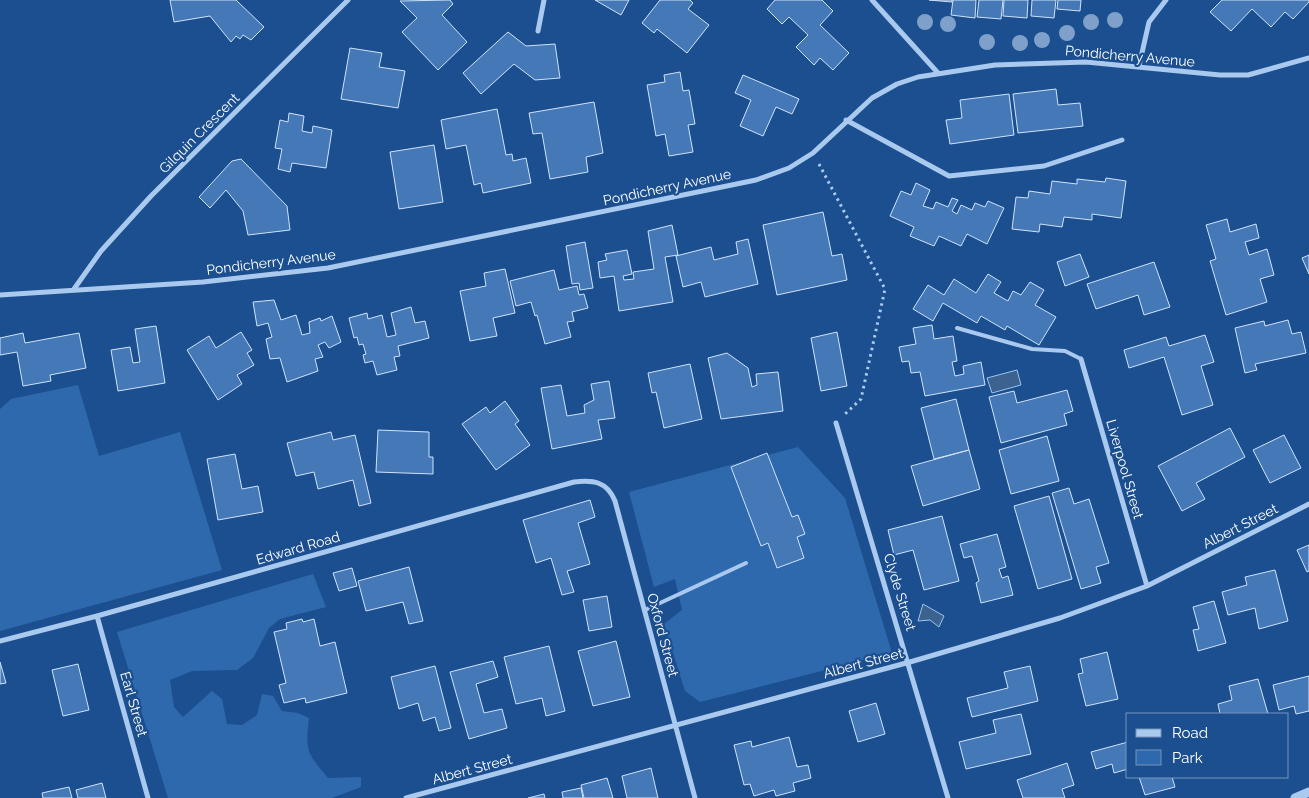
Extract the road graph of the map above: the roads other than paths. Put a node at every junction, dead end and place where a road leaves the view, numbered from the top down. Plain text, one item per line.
1 (348, 0) edge
2 (544, 0) edge
3 (872, 0) edge
4 (1166, 0) edge
5 (538, 31) dead end
6 (1309, 58) edge
7 (1139, 66) junction
8 (938, 73) junction
9 (846, 120) junction
10 (1122, 140) dead end
11 (74, 289) junction
12 (0, 295) edge
13 (957, 328) dead end
14 (1081, 359) joint
15 (836, 423) road end
16 (601, 483) joint
17 (1309, 504) edge
18 (746, 563) dead end
19 (1147, 586) junction
20 (645, 610) junction
21 (98, 616) junction
22 (0, 642) edge
23 (910, 662) junction
24 (676, 725) junction
25 (1309, 792) edge
26 (148, 798) edge
27 (406, 798) edge
28 (695, 798) edge
29 (948, 798) edge
30 (1295, 798) edge

1 - 11 street, Gilquin Crescent
2 - 5 street
3 - 8 street
4 - 7 street
6 - 7 street, Pondicherry Avenue
7 - 8 street, Pondicherry Avenue
8 - 9 street, Pondicherry Avenue
9 - 10 street
9 - 11 street, Pondicherry Avenue
11 - 12 street, Pondicherry Avenue
13 - 14 lane
14 - 19 street, Liverpool Street
15 - 23 street, Clyde Street
16 - 20 street, Oxford Street
16 - 21 street, Edward Road
17 - 19 street, Albert Street
18 - 20 lane
19 - 23 street, Albert Street
20 - 24 street, Oxford Street
21 - 22 street, Edward Road
21 - 26 street, Earl Street
23 - 24 street, Albert Street
23 - 29 street, Clyde Street
24 - 27 street, Albert Street
24 - 28 street, Oxford Street
25 - 30 street

